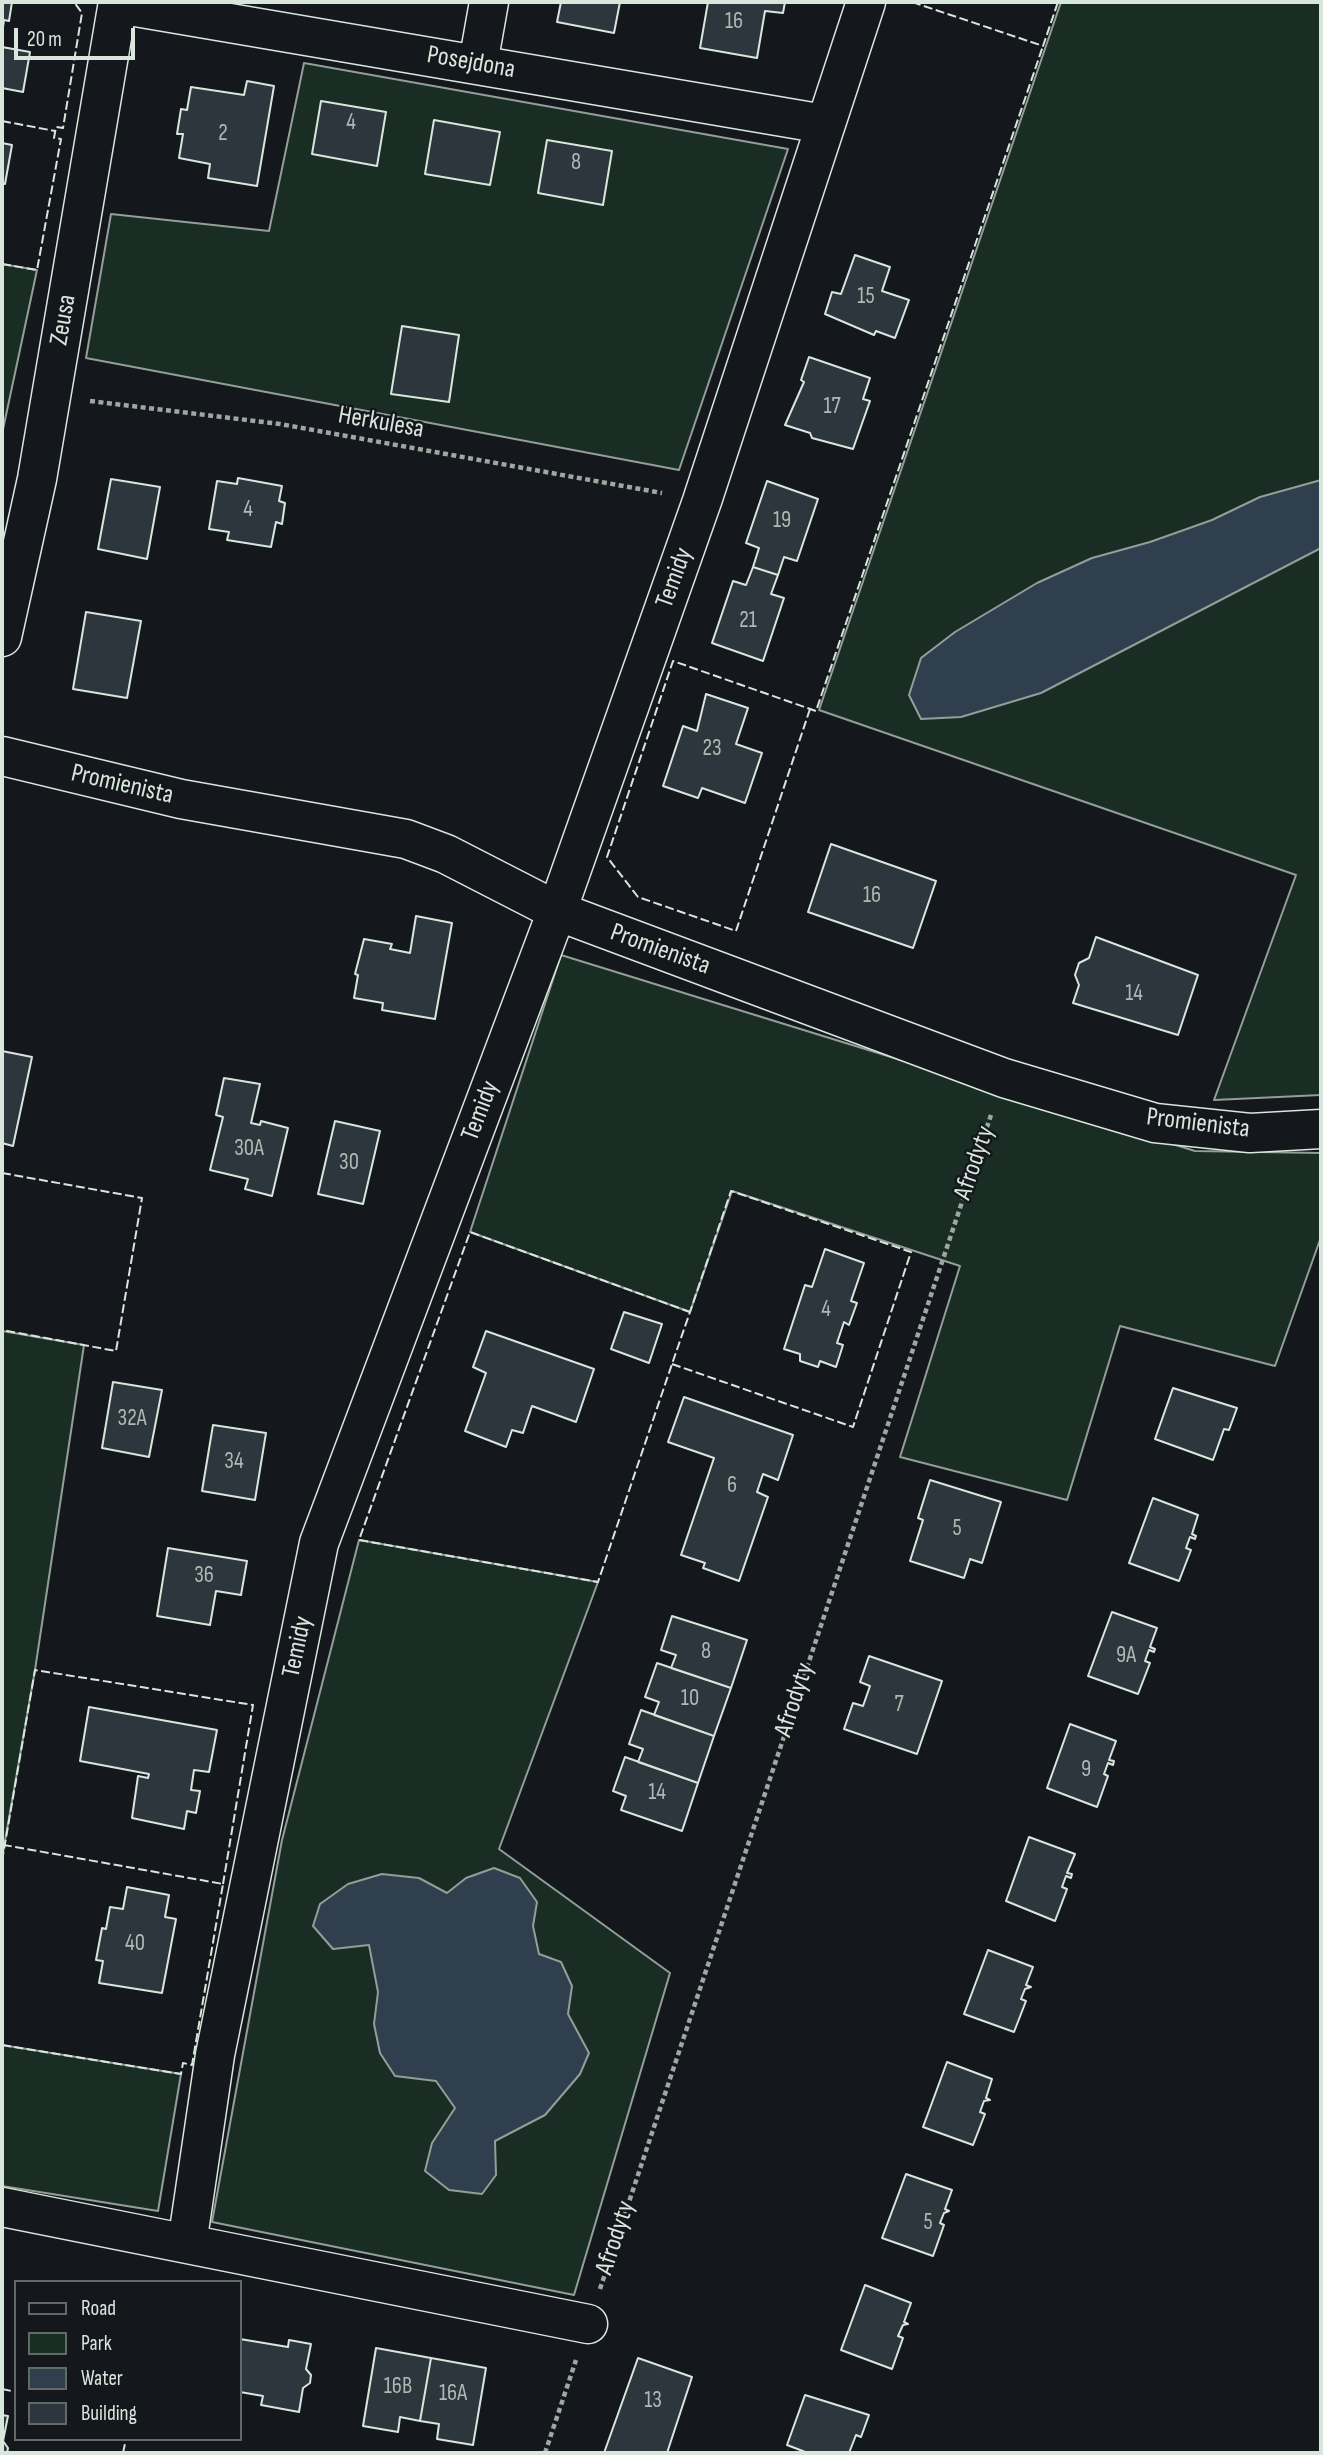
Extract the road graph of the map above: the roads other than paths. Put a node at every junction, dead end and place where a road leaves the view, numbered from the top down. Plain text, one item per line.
1 (489, 2) edge
2 (866, 2) edge
3 (118, 3) edge
4 (478, 64) junction
5 (824, 124) junction
6 (2, 637) edge
7 (2, 756) edge
8 (557, 911) junction
9 (1321, 1129) edge
10 (2, 2207) edge
11 (187, 2244) junction
12 (588, 2323) road end

1 - 4 street
2 - 5 street, Temidy
3 - 4 street, Posejdona
3 - 6 street, Zeusa
4 - 5 street, Posejdona
5 - 8 street, Temidy
7 - 8 street, Promienista
8 - 9 street, Promienista
8 - 11 street, Temidy
10 - 11 street
11 - 12 street

